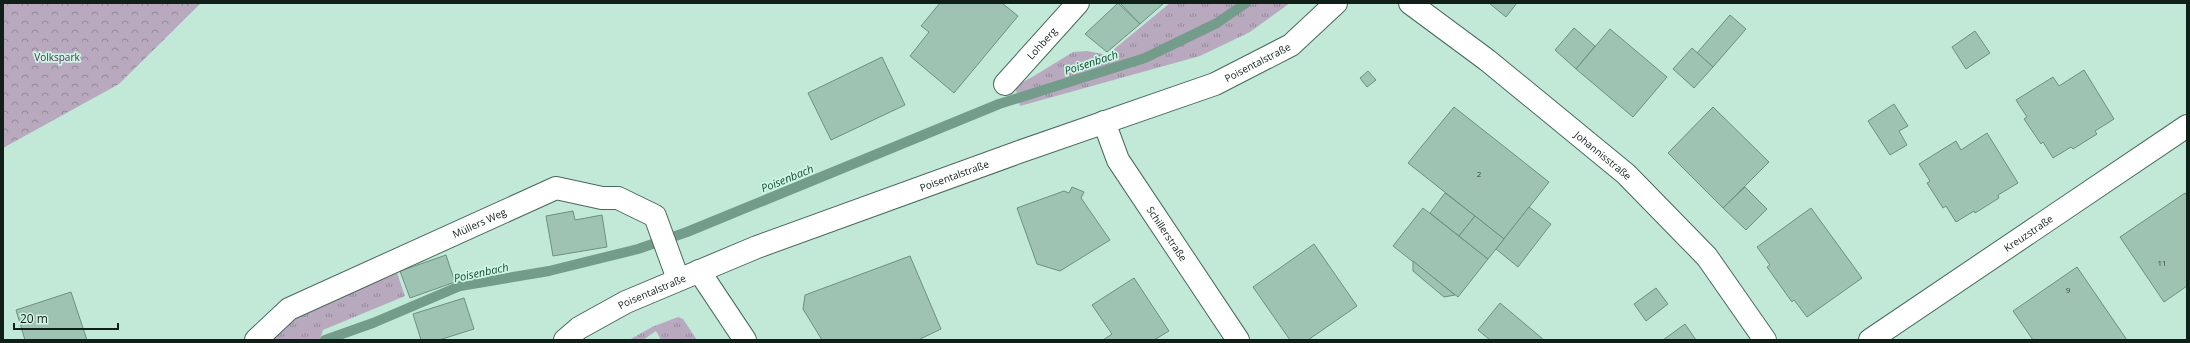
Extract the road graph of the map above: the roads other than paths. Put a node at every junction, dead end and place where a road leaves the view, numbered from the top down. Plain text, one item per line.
1 (1078, 3) edge
2 (1336, 3) edge
3 (1410, 3) edge
4 (1005, 84) dead end
5 (1104, 122) junction
6 (2187, 126) edge
7 (698, 272) junction
8 (678, 279) junction
9 (256, 340) edge
10 (565, 340) edge
11 (745, 340) edge
12 (1238, 340) edge
13 (1765, 340) edge
14 (1870, 340) edge

1 - 4 street, Lohberg
2 - 5 street, Poisentalstraße
3 - 13 street, Johannisstraße
5 - 7 street, Poisentalstraße
5 - 12 street, Schillerstraße
6 - 14 street, Kreuzstraße
7 - 8 street, Poisentalstraße
7 - 11 street
8 - 9 street, Müllers Weg
8 - 10 street, Poisentalstraße

